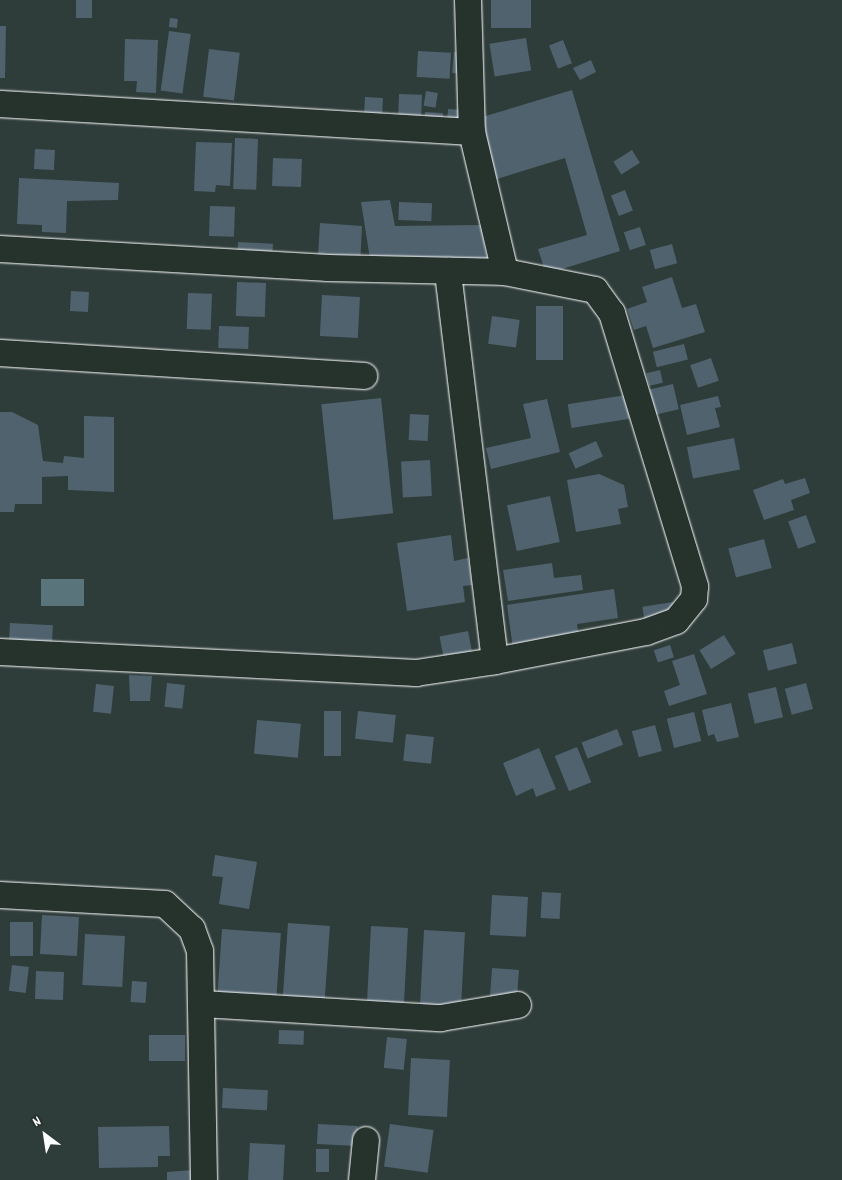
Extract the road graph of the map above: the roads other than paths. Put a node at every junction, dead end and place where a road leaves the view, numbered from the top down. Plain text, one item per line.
1 (468, 0) edge
2 (0, 104) edge
3 (472, 132) junction
4 (0, 249) edge
5 (448, 271) junction
6 (505, 272) junction
7 (0, 353) edge
8 (364, 376) dead end
9 (0, 652) edge
10 (495, 661) junction
11 (0, 895) edge
12 (202, 1004) junction
13 (518, 1005) dead end
14 (366, 1140) dead end
15 (204, 1180) edge
16 (362, 1180) edge

1 - 3 street
2 - 3 street
3 - 6 street
4 - 5 street
5 - 6 street
5 - 10 street
6 - 10 street
7 - 8 street
9 - 10 street
11 - 12 street
12 - 13 street
12 - 15 street
14 - 16 street

